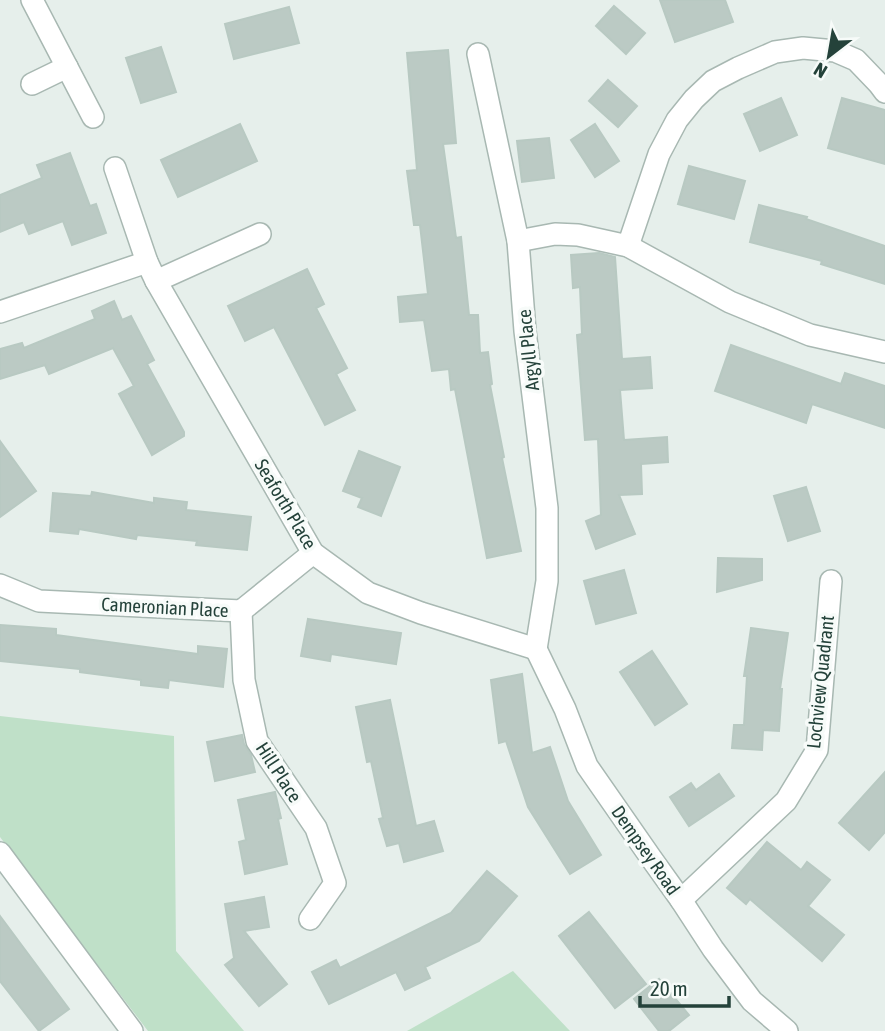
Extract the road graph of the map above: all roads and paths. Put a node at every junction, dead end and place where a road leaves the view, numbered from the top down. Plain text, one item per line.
1 (32, 0) edge
2 (478, 54) dead end
3 (66, 66) junction
4 (32, 84) dead end
5 (885, 92) edge
6 (93, 117) dead end
7 (115, 168) dead end
8 (260, 234) dead end
9 (519, 241) junction
10 (628, 246) junction
11 (152, 272) junction
12 (0, 312) edge
13 (885, 352) edge
14 (313, 552) junction
15 (831, 581) dead end
16 (0, 585) edge
17 (241, 611) junction
18 (536, 649) junction
19 (0, 853) edge
20 (681, 900) junction
21 (310, 919) dead end
22 (132, 1031) edge
23 (787, 1031) edge

1 - 3 street
2 - 9 street, Argyll Place
3 - 4 street
3 - 6 street
5 - 10 street
7 - 11 street, Seaforth Place
8 - 11 street
9 - 10 street
9 - 18 street, Argyll Place
10 - 13 street
11 - 12 street
11 - 14 street, Seaforth Place
14 - 17 street, Cameronian Place
14 - 18 street, Seaforth Place
15 - 20 street, Lochview Quadrant
16 - 17 street, Cameronian Place
17 - 21 street, Hill Place
18 - 20 street, Dempsey Road
19 - 22 street
20 - 23 street, Dempsey Road

